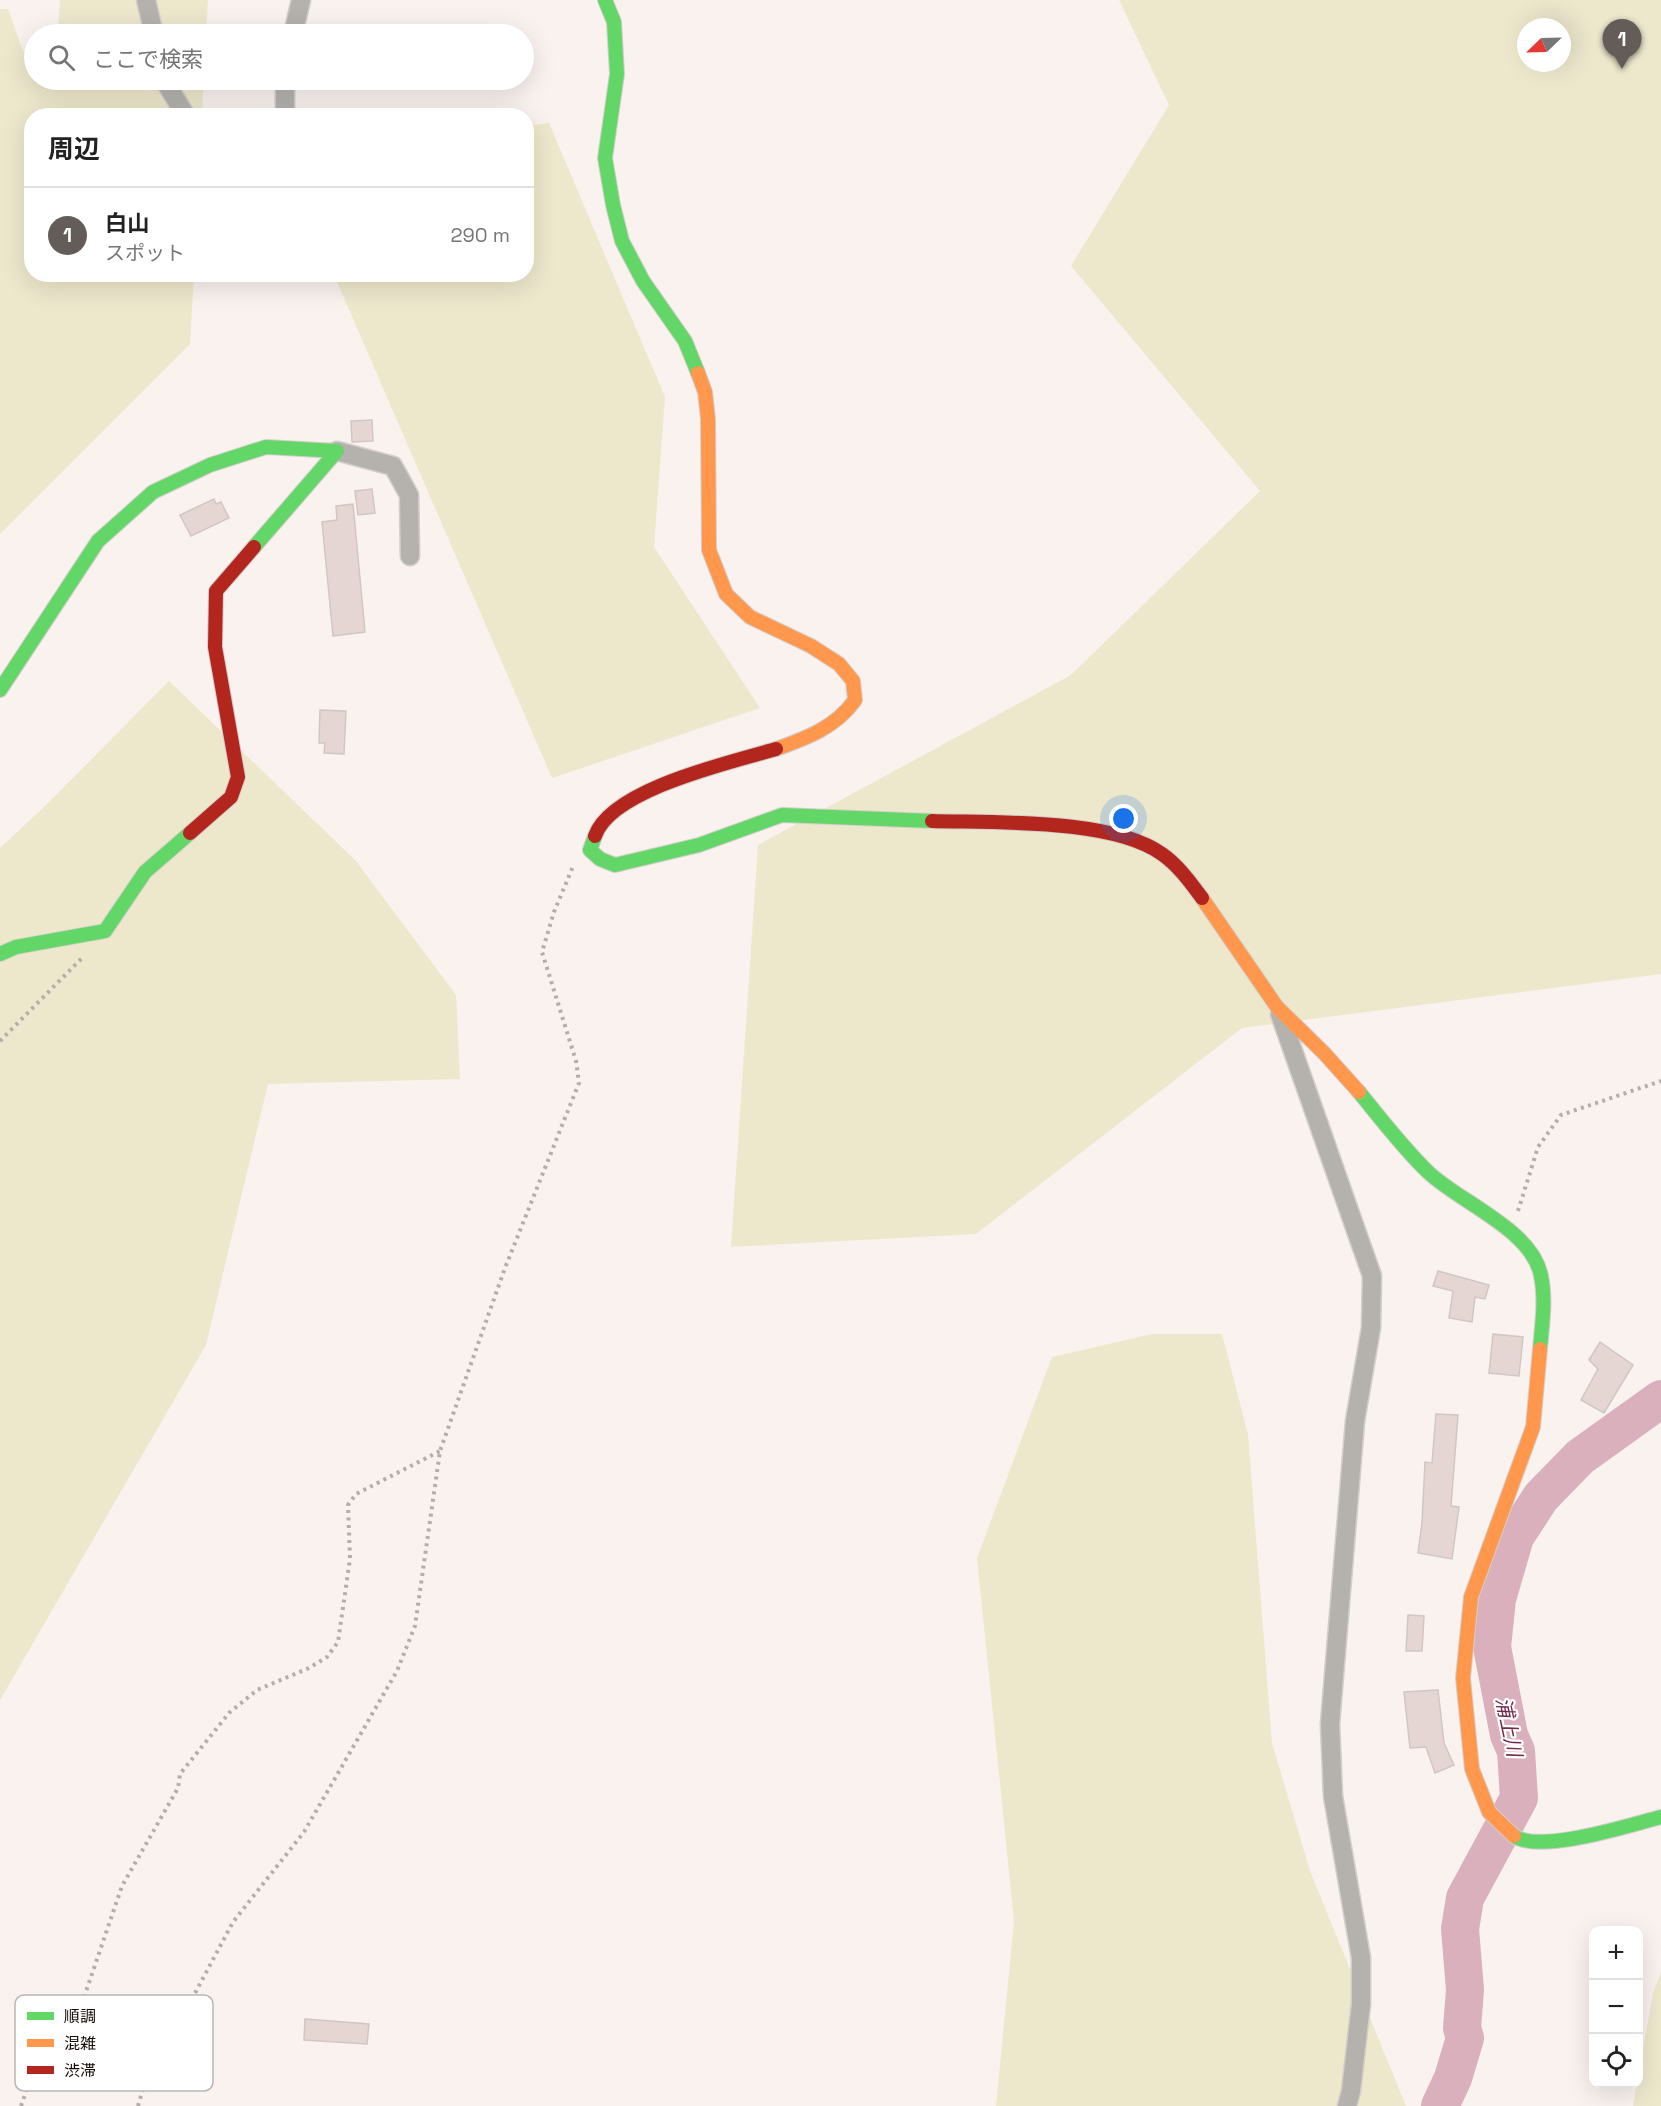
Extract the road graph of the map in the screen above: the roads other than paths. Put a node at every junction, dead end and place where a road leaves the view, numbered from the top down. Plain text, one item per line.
1 (146, 0) edge
2 (302, 0) edge
3 (605, 0) edge
4 (152, 24) edge
5 (295, 24) edge
6 (170, 90) edge
7 (285, 90) edge
8 (181, 108) edge
9 (285, 108) edge
10 (337, 451) junction
11 (410, 556) dead end
12 (0, 690) edge
13 (0, 954) edge
14 (1277, 1007) junction
15 (1661, 1817) edge
16 (1347, 2106) edge

1 - 4 street
2 - 5 street
3 - 14 street
6 - 8 street
7 - 9 street
10 - 11 street
10 - 12 street
10 - 13 street
14 - 15 street
14 - 16 street

